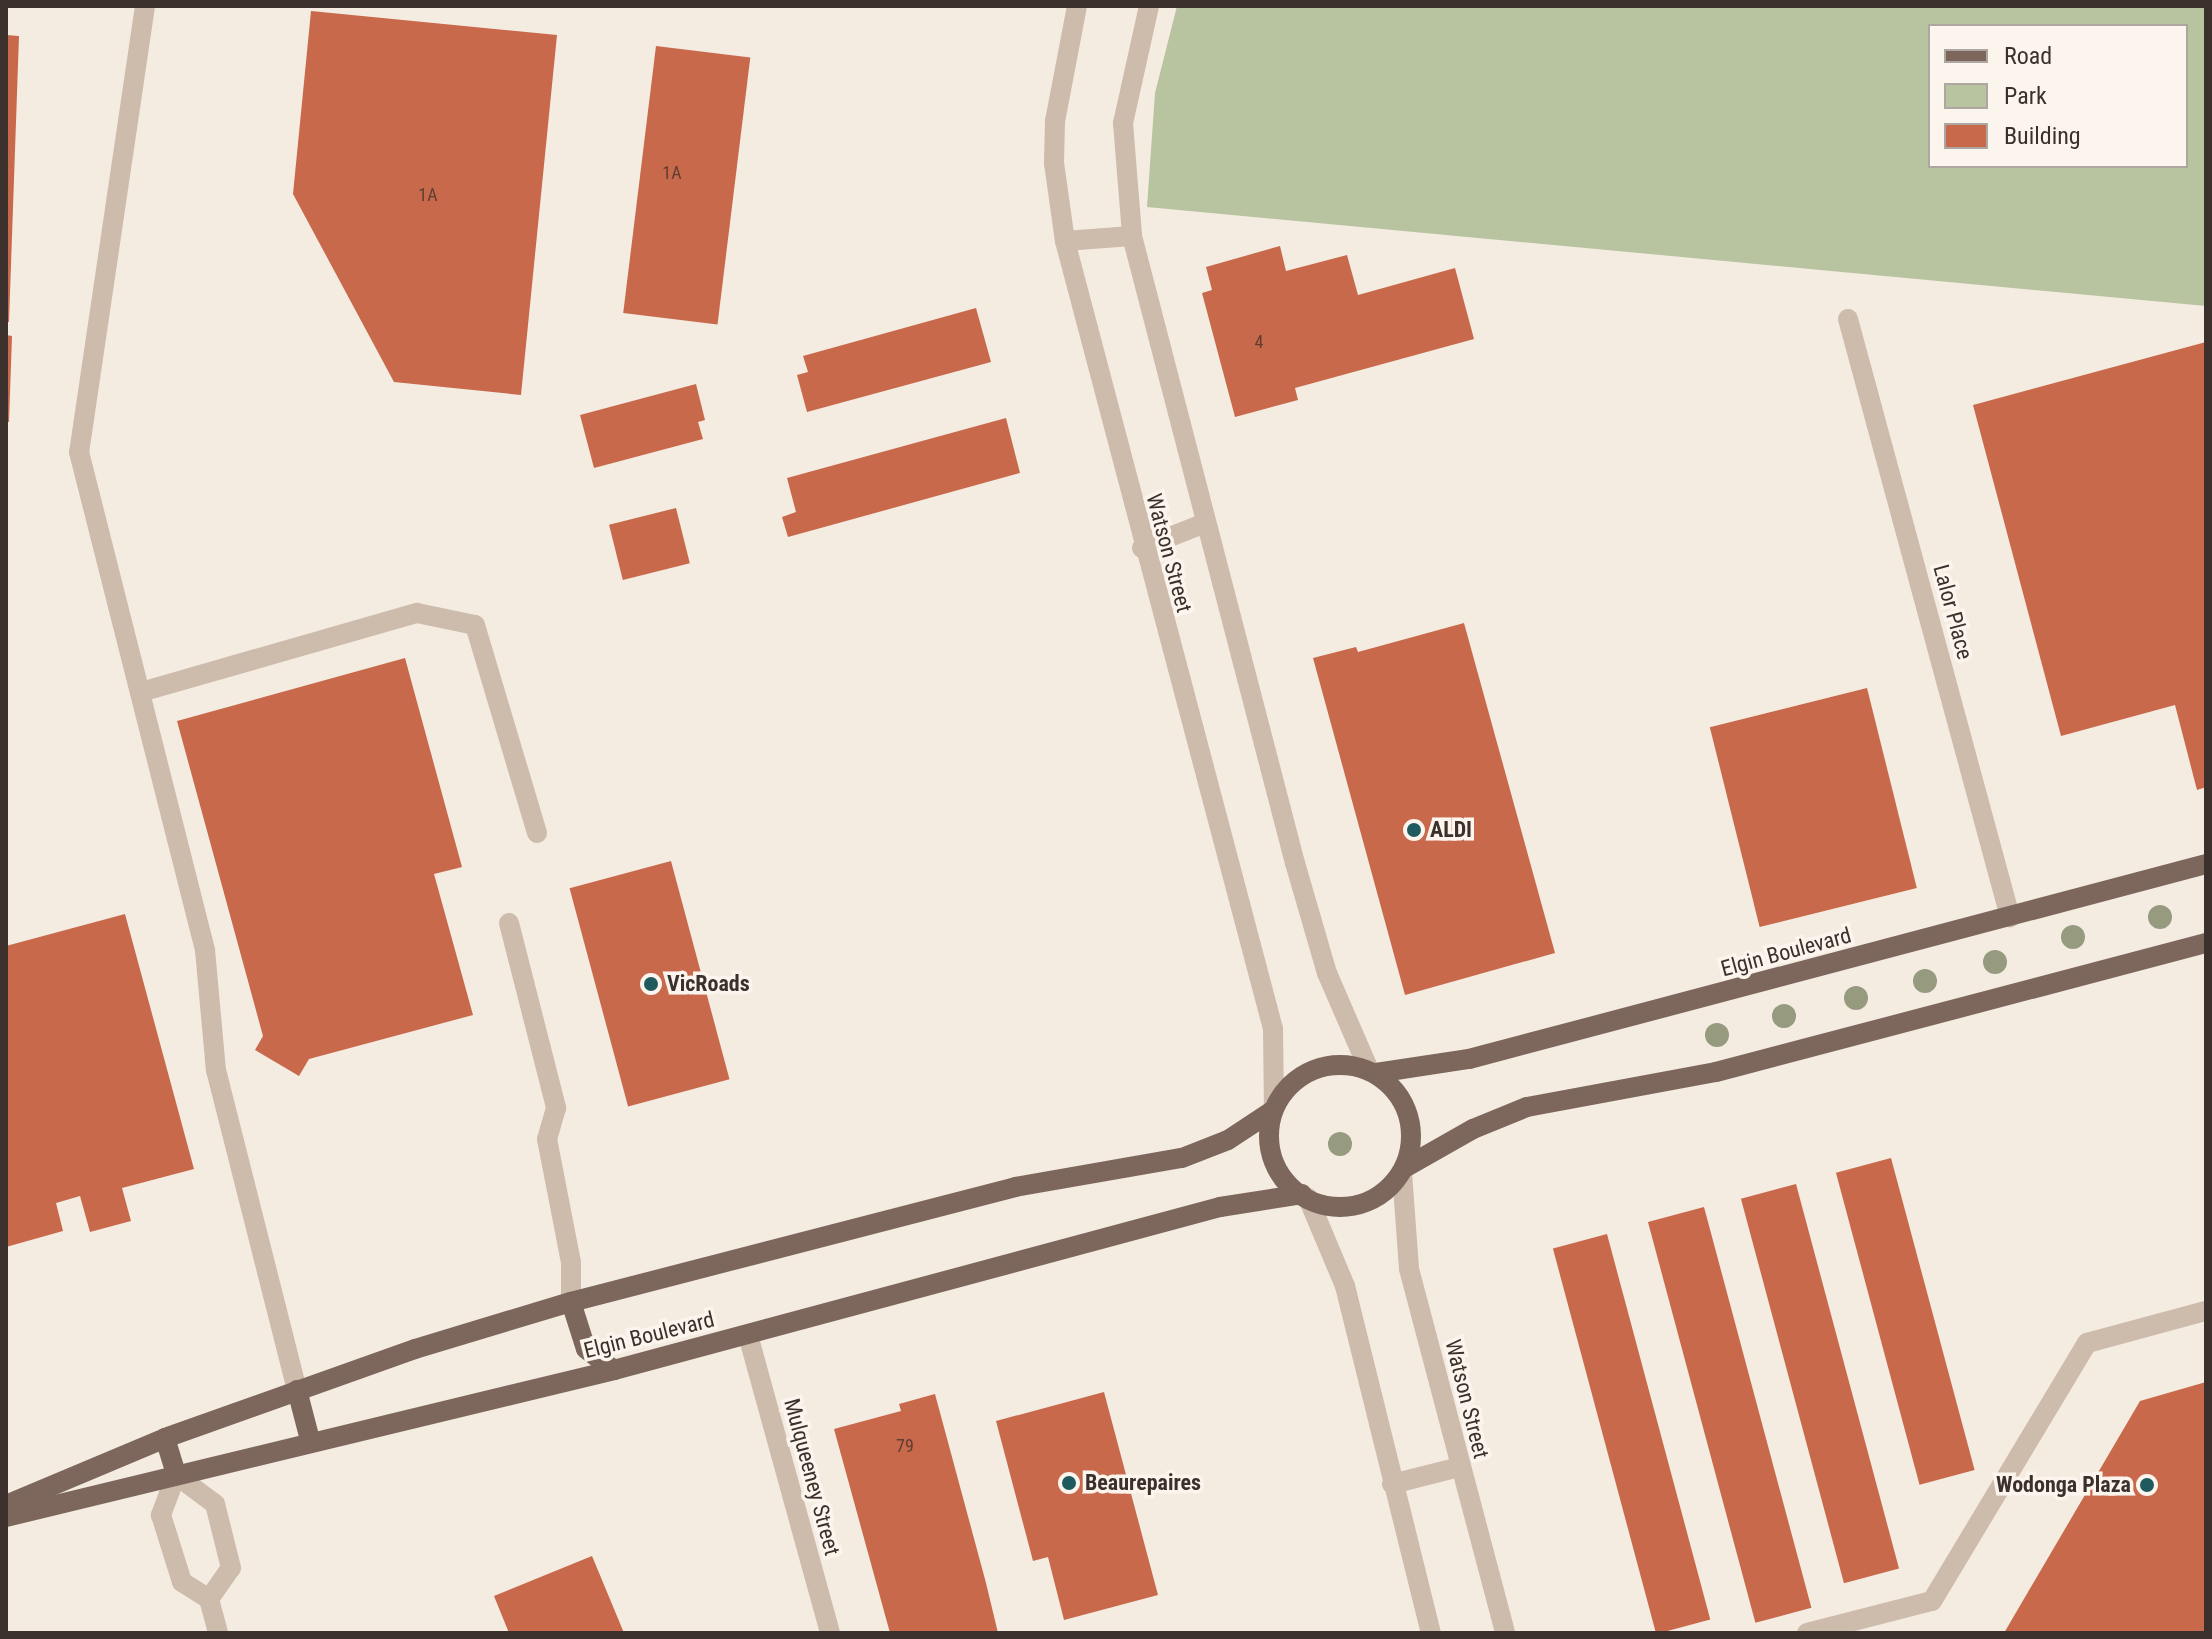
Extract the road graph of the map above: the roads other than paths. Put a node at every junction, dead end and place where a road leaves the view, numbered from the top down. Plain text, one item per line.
1 (145, 6) edge
2 (1077, 6) edge
3 (1149, 6) edge
4 (1132, 236) junction
5 (1065, 241) junction
6 (1848, 319) dead end
7 (1205, 523) junction
8 (1142, 548) junction
9 (141, 692) junction
10 (537, 833) dead end
11 (2206, 864) edge
12 (2010, 917) junction
13 (509, 923) dead end
14 (2206, 943) edge
15 (1372, 1072) junction
16 (1273, 1109) junction
17 (1404, 1170) junction
18 (1305, 1196) junction
19 (571, 1302) junction
20 (2206, 1311) edge
21 (748, 1335) junction
22 (614, 1370) junction
23 (297, 1390) junction
24 (165, 1438) junction
25 (310, 1440) junction
26 (1459, 1467) junction
27 (176, 1475) junction
28 (1392, 1484) junction
29 (6, 1505) edge
30 (6, 1517) edge
31 (209, 1599) junction
32 (218, 1633) edge
33 (830, 1633) edge
34 (1431, 1633) edge
35 (1505, 1633) edge
36 (1807, 1633) edge

1 - 9 street
2 - 5 street, Watson Street
3 - 4 street, Watson Street
4 - 5 street
4 - 7 street, Watson Street
5 - 8 street, Watson Street
6 - 12 street, Lalor Place
7 - 8 street
7 - 15 street, Watson Street
8 - 16 street, Watson Street
9 - 10 street
9 - 23 street
11 - 12 main road, Elgin Boulevard
12 - 15 main road, Elgin Boulevard
13 - 19 street
14 - 17 main road
15 - 16 main road
15 - 17 main road
16 - 18 main road
16 - 19 main road
17 - 18 main road
17 - 26 street, Watson Street
18 - 21 main road, Elgin Boulevard
18 - 28 street
19 - 22 main road
19 - 23 main road
20 - 36 street
21 - 22 main road, Elgin Boulevard
21 - 33 street, Mulqueeney Street
22 - 25 main road, Elgin Boulevard
23 - 24 main road
23 - 25 main road
24 - 27 main road
24 - 29 main road
25 - 27 main road, Elgin Boulevard
26 - 28 street
26 - 35 street, Watson Street
27 - 30 main road, Elgin Boulevard
27 - 31 street
27 - 31 street
28 - 34 street
31 - 32 street

